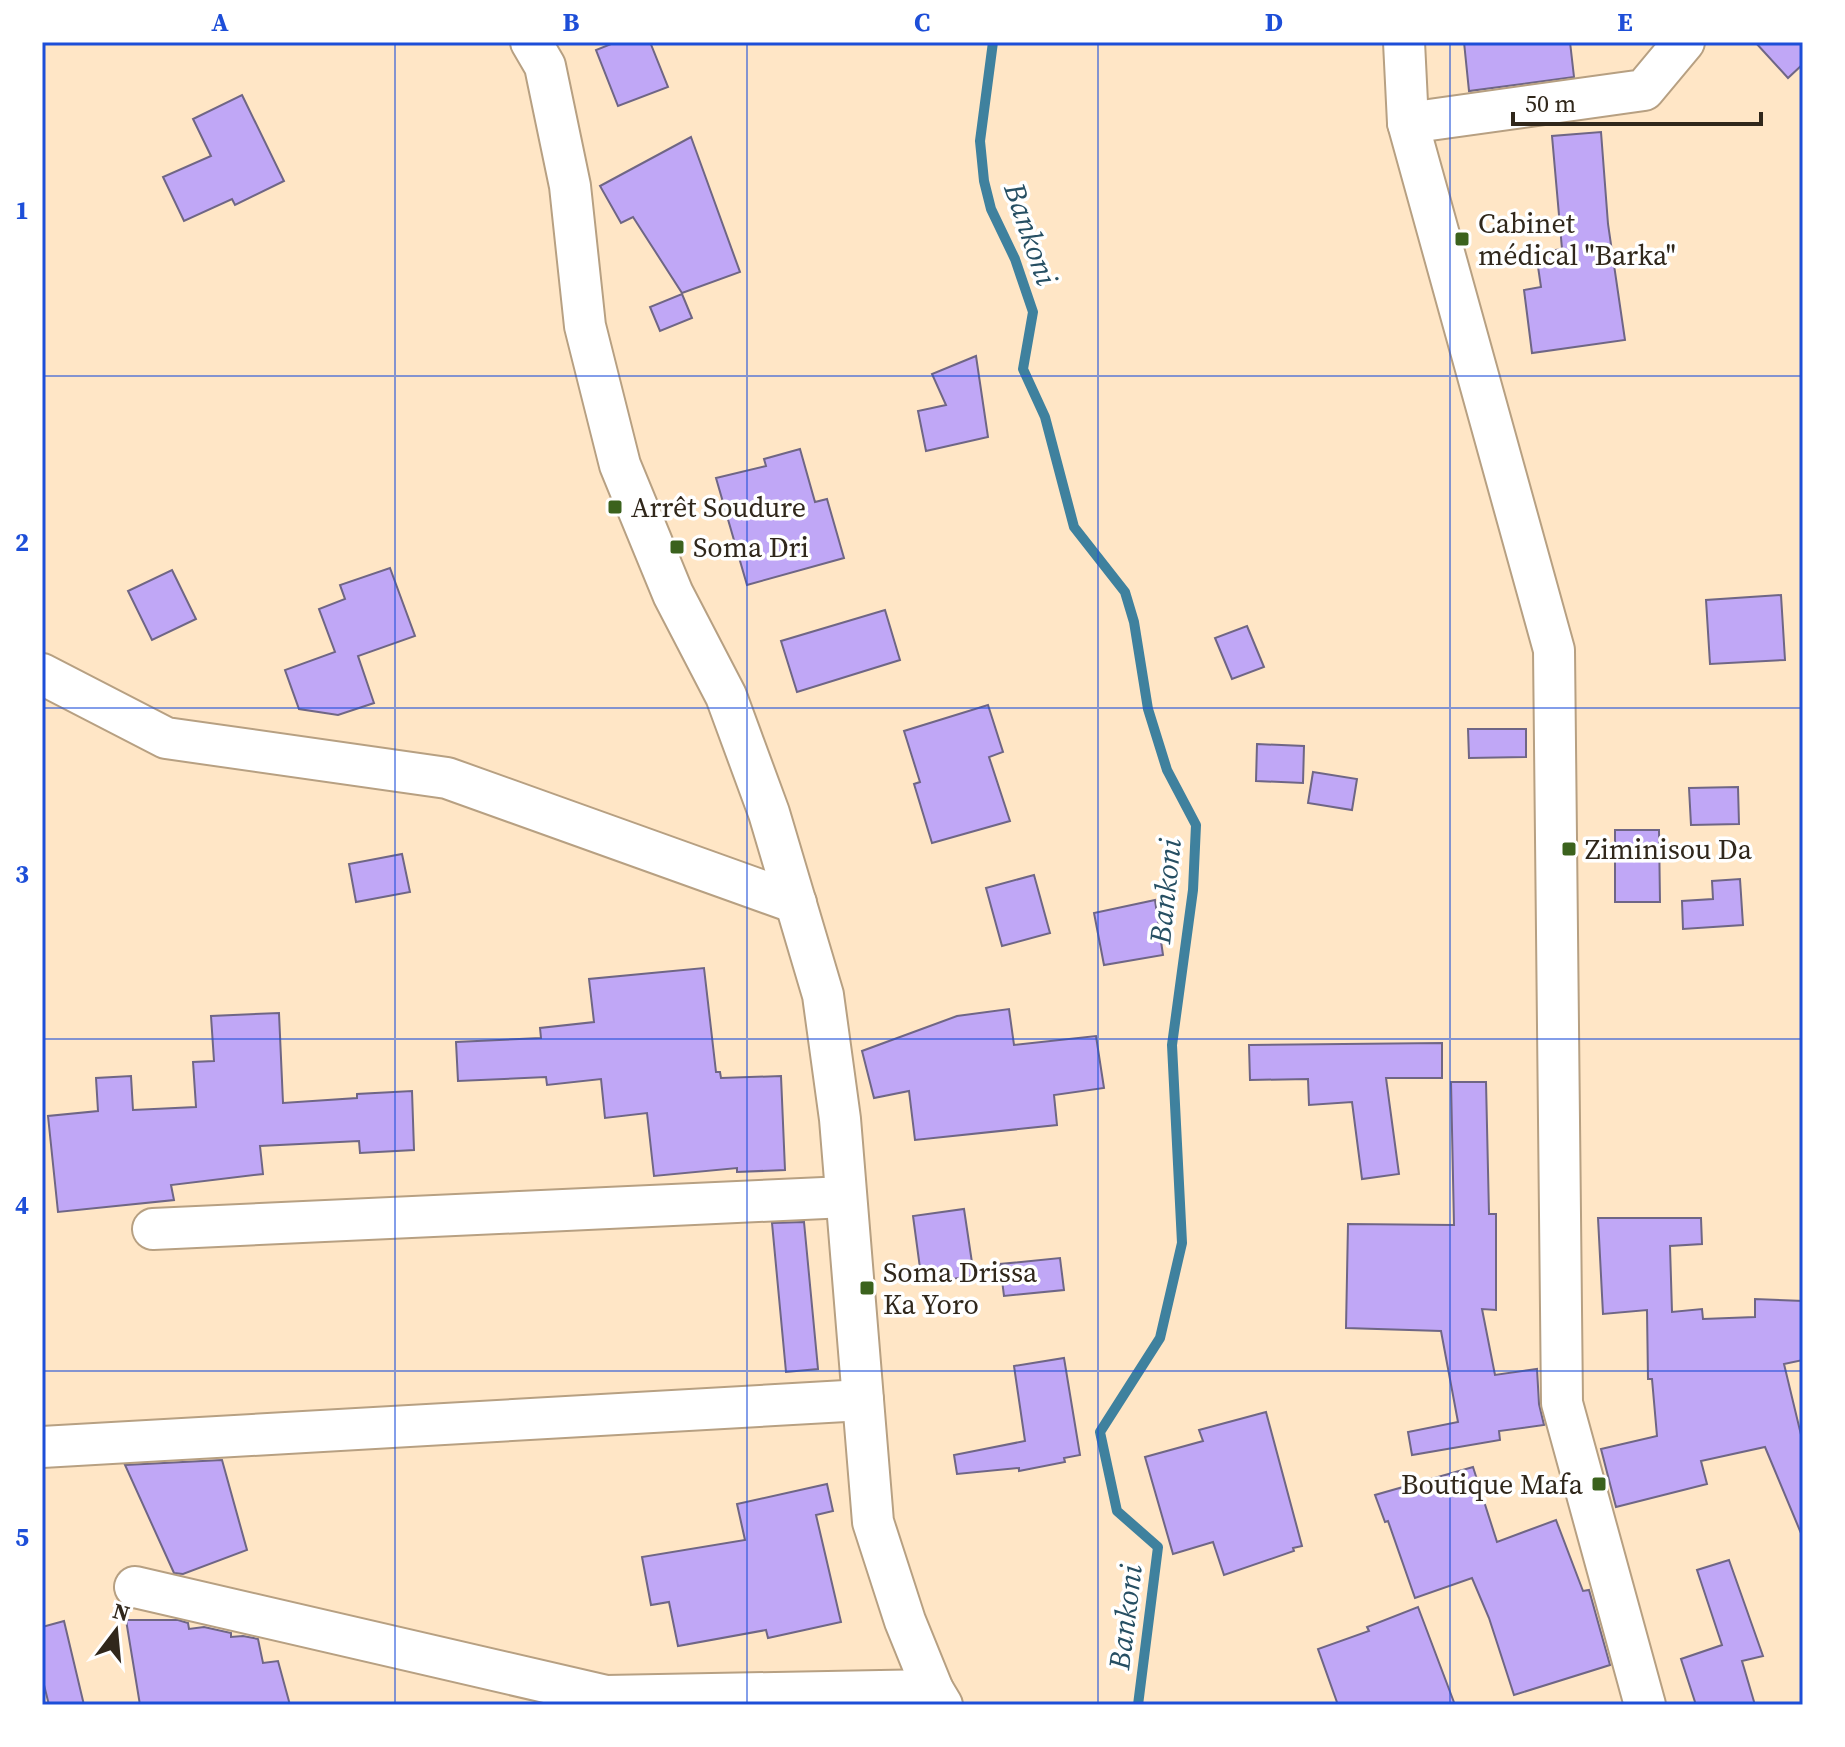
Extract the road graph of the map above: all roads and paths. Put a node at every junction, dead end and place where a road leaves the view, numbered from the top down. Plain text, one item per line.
1 (531, 42) edge
2 (1404, 42) edge
3 (1684, 42) edge
4 (1408, 123) junction
5 (42, 674) edge
6 (796, 903) junction
7 (846, 1197) junction
8 (153, 1229) dead end
9 (863, 1400) junction
10 (42, 1447) edge
11 (135, 1587) dead end
12 (938, 1697) edge
13 (1645, 1705) edge

1 - 6 street
2 - 4 street
3 - 4 street
4 - 13 street
5 - 6 street
6 - 7 street
7 - 8 street
7 - 9 street
9 - 10 street
9 - 12 street
11 - 12 street

